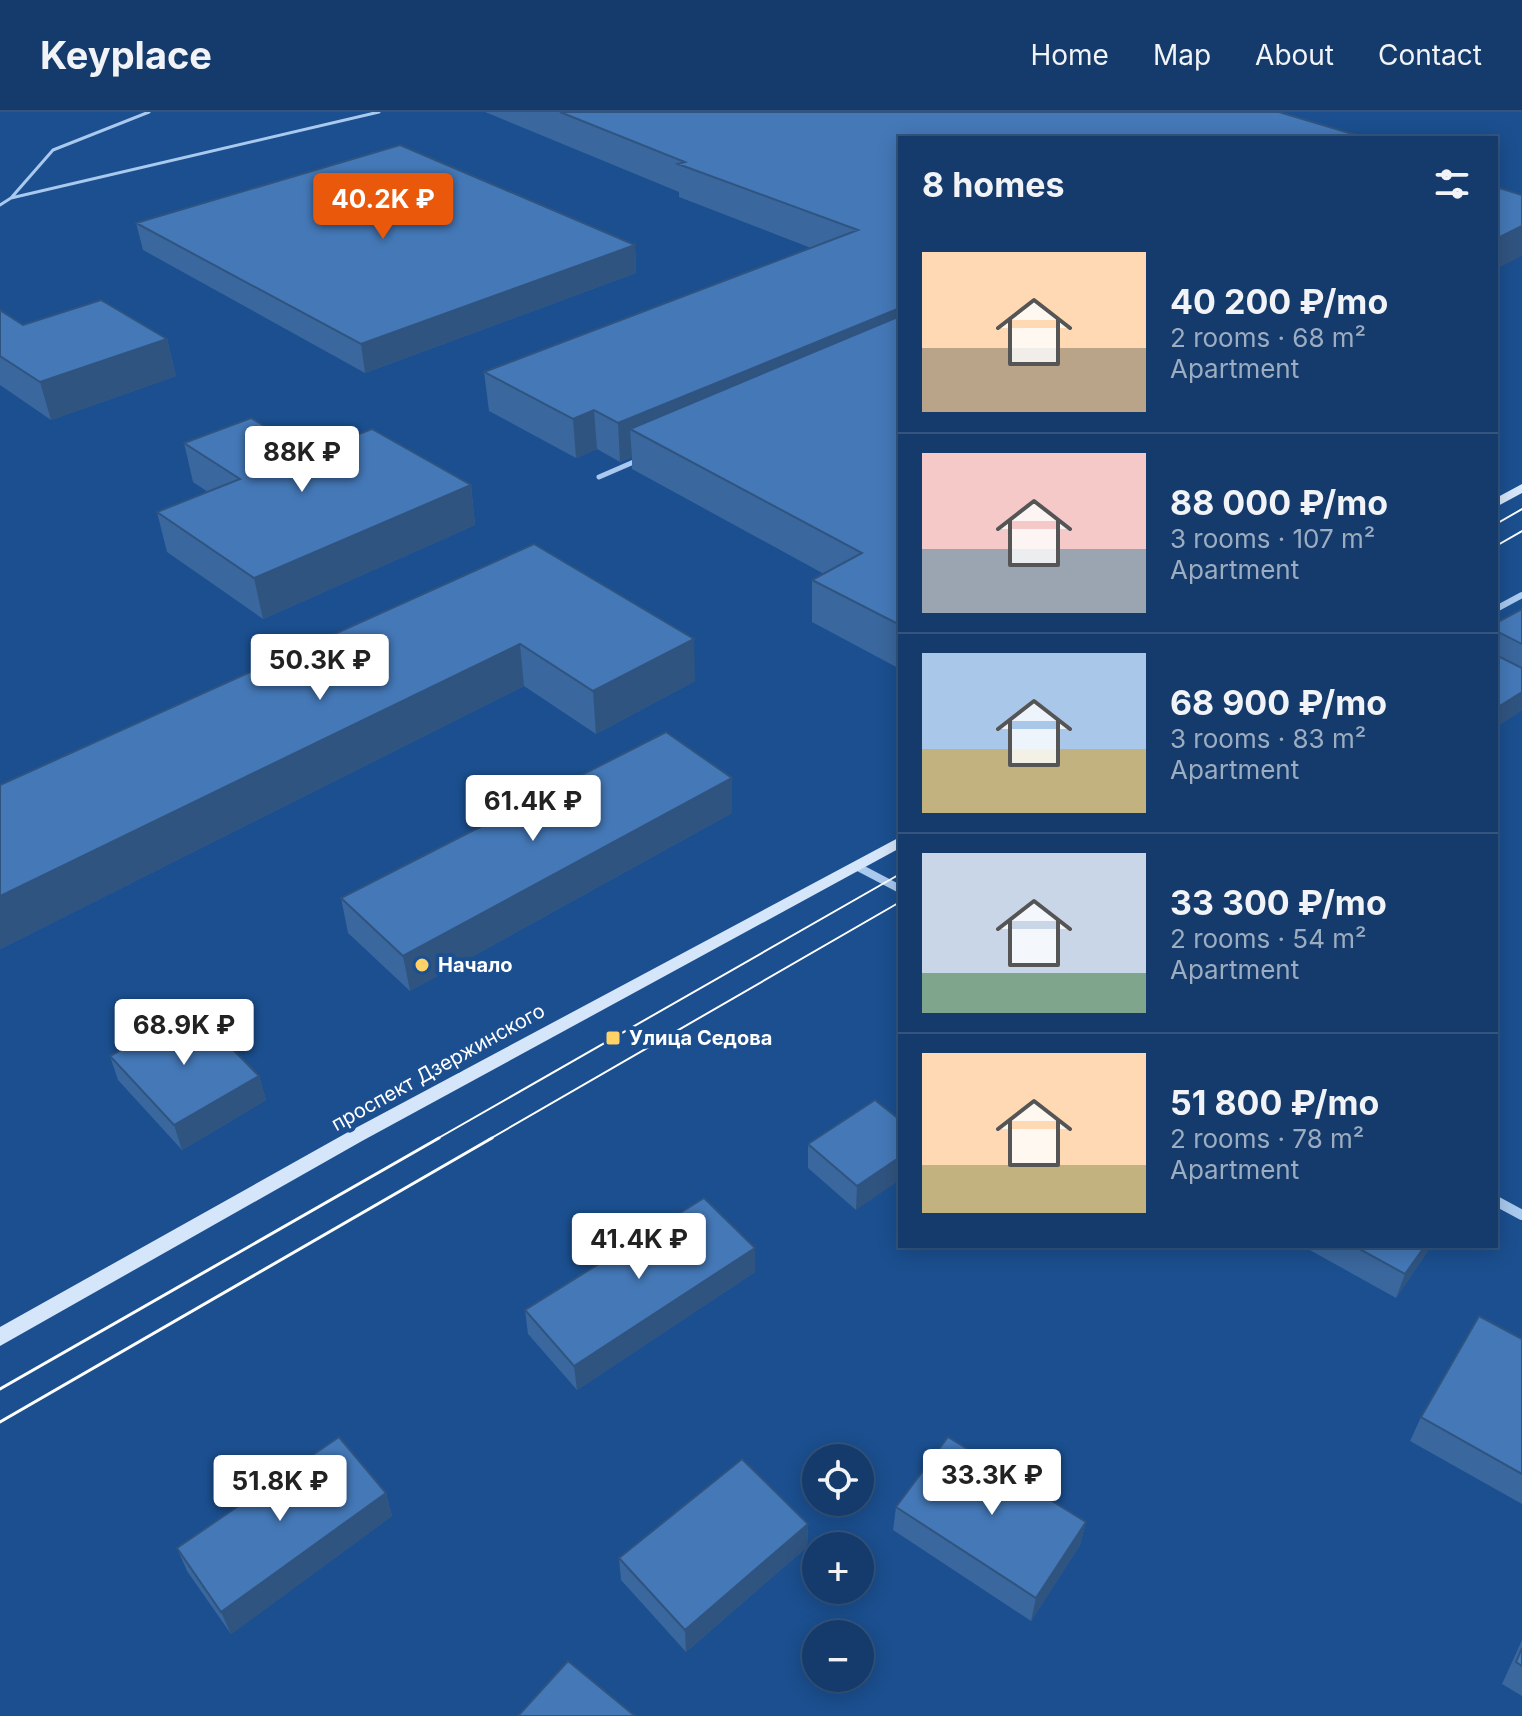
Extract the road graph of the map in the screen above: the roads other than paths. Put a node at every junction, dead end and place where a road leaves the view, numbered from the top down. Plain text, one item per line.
1 (149, 112) edge
2 (379, 112) edge
3 (11, 198) junction
4 (0, 205) edge
5 (642, 459) edge
6 (599, 477) dead end
7 (1522, 488) edge
8 (1498, 502) edge
9 (1522, 595) edge
10 (1498, 608) edge
11 (898, 843) edge
12 (856, 866) junction
13 (898, 888) edge
14 (1498, 1202) edge
15 (1522, 1215) edge
16 (0, 1337) edge

1 - 3 lane
2 - 3 lane
3 - 4 lane
5 - 6 lane
7 - 8 main road
9 - 10 street
11 - 12 main road, проспект Дзержинского
12 - 13 street
12 - 16 main road, проспект Дзержинского
14 - 15 street

